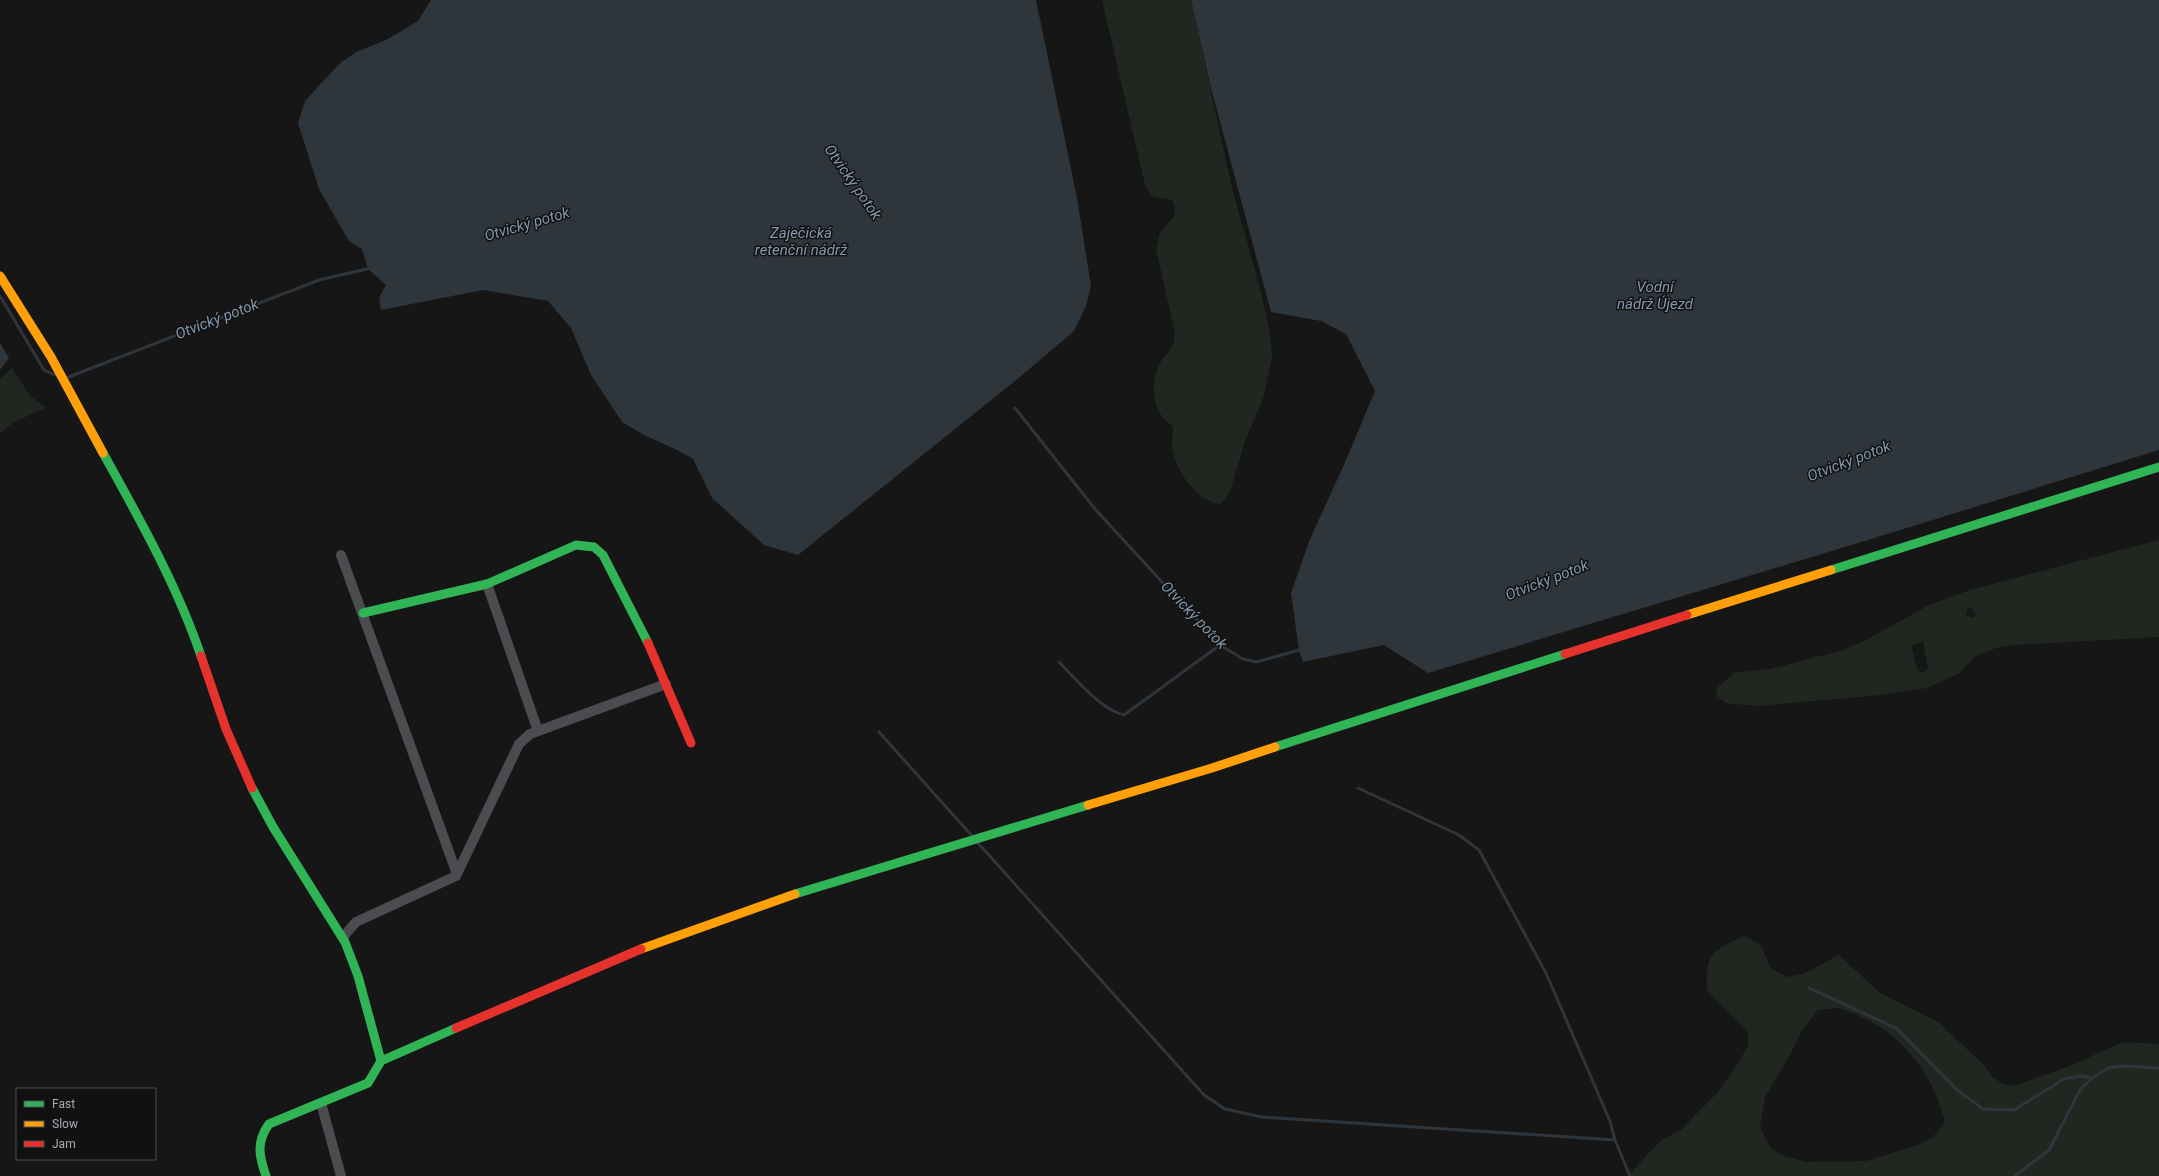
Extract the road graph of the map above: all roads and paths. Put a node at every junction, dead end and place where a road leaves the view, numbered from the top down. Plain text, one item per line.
1 (0, 276) edge
2 (2159, 467) edge
3 (341, 555) dead end
4 (487, 584) junction
5 (363, 613) junction
6 (666, 684) junction
7 (538, 731) junction
8 (691, 743) dead end
9 (457, 874) junction
10 (343, 937) junction
11 (381, 1061) junction
12 (321, 1103) junction
13 (266, 1176) edge
14 (342, 1176) edge

1 - 10 street
2 - 11 street
3 - 5 street
4 - 5 street
4 - 6 street
4 - 7 street
5 - 9 street
6 - 7 street
6 - 8 street
7 - 9 street
9 - 10 street
10 - 11 street
11 - 12 street
12 - 13 street
12 - 14 street

